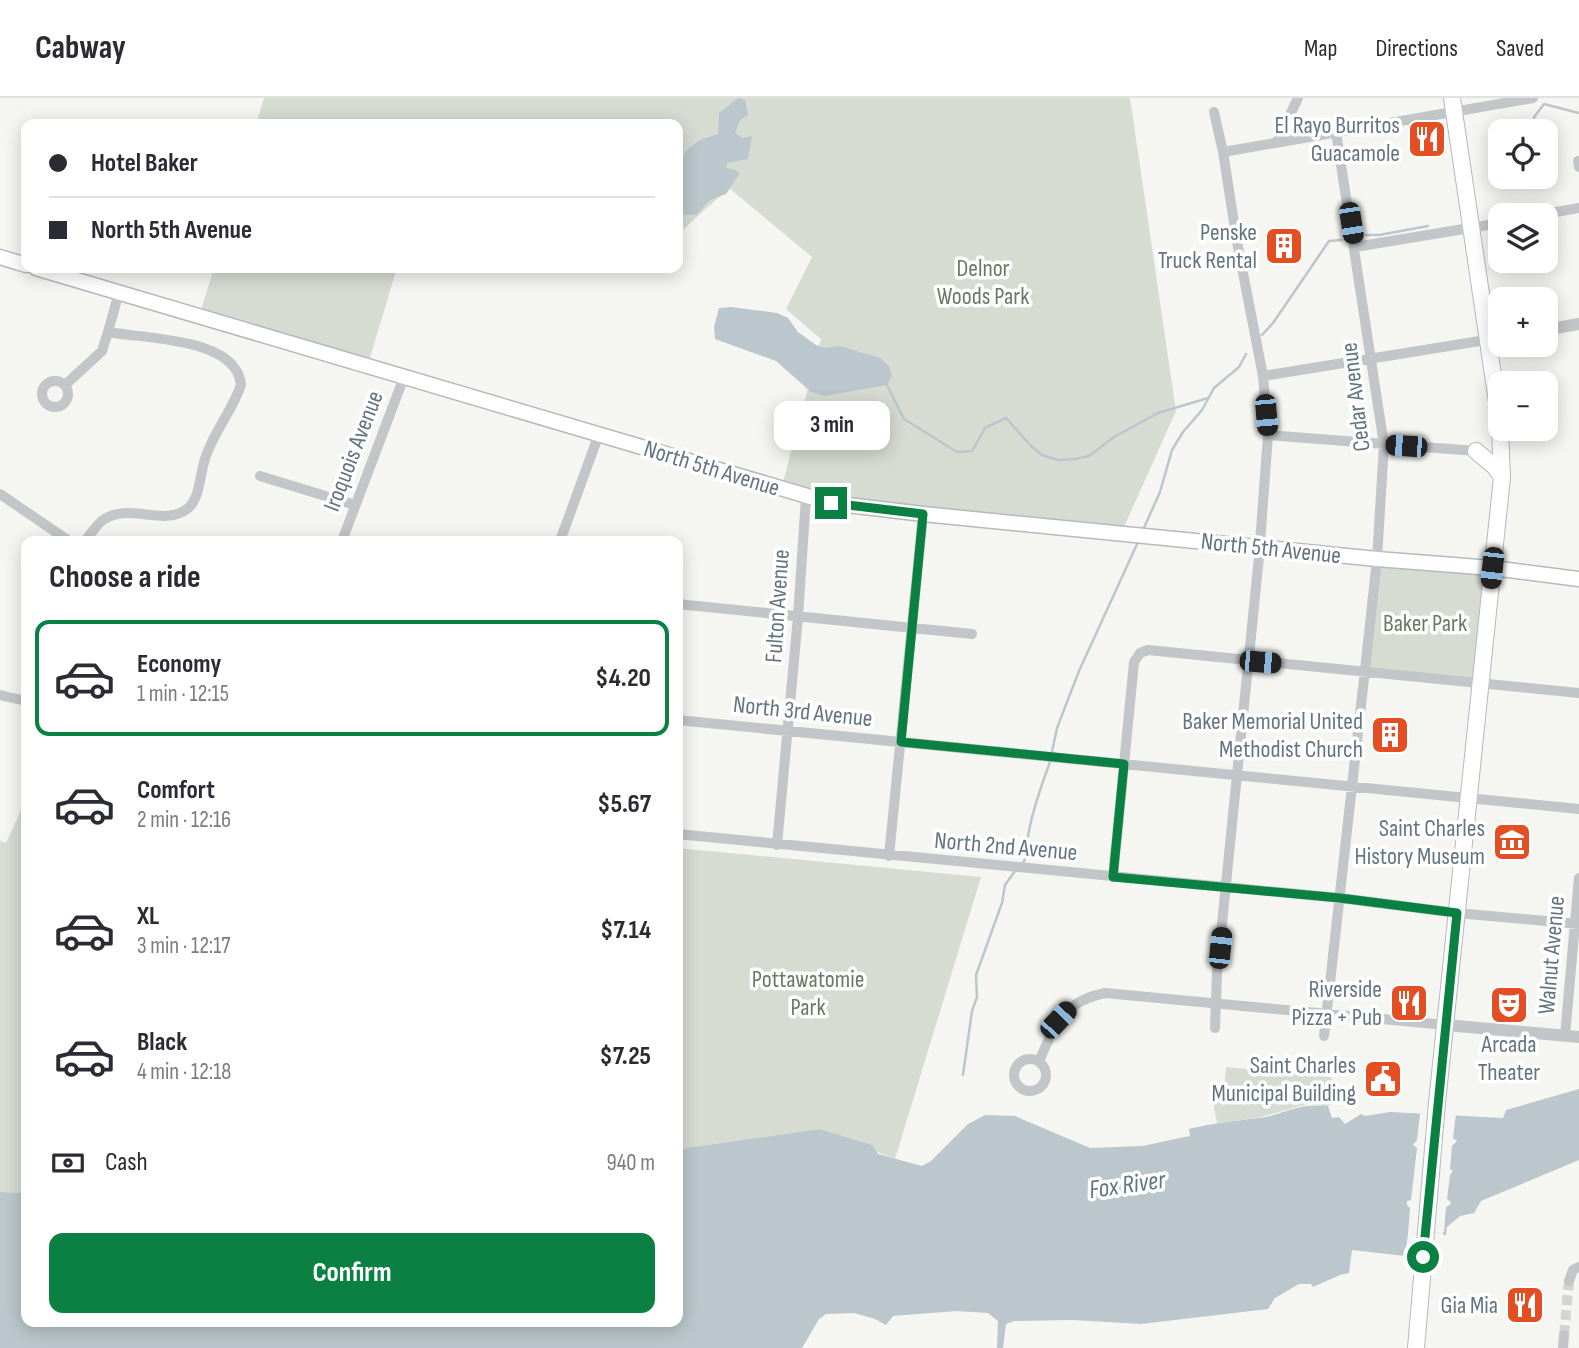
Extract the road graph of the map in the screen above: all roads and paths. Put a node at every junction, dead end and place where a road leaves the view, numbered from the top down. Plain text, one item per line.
1 (1298, 98) edge
2 (1533, 98) edge
3 (1453, 104) edge
4 (1214, 112) dead end
5 (1336, 132) junction
6 (1277, 142) junction
7 (1223, 152) junction
8 (1579, 208) edge
9 (1558, 212) edge
10 (1488, 225) edge
11 (1470, 228) junction
12 (1355, 247) junction
13 (0, 257) edge
14 (21, 263) edge
15 (53, 273) edge
16 (119, 292) junction
17 (1488, 315) edge
18 (1579, 324) edge
19 (1558, 328) edge
20 (108, 332) junction
21 (1488, 340) edge
22 (1373, 358) junction
23 (1263, 376) junction
24 (404, 377) junction
25 (65, 385) dead end
26 (598, 434) junction
27 (1268, 435) junction
28 (1494, 441) edge
29 (1500, 441) edge
30 (1384, 445) junction
31 (1476, 451) junction
32 (260, 476) dead end
33 (1502, 477) junction
34 (0, 494) edge
35 (806, 497) junction
36 (355, 505) junction
37 (923, 514) junction
38 (62, 536) edge
39 (89, 536) edge
40 (344, 536) edge
41 (562, 536) edge
42 (1260, 547) junction
43 (1377, 559) junction
44 (1492, 568) junction
45 (1579, 579) edge
46 (683, 605) edge
47 (799, 617) junction
48 (912, 628) junction
49 (972, 634) dead end
50 (1249, 661) junction
51 (1365, 672) junction
52 (1481, 683) junction
53 (1579, 693) edge
54 (0, 695) edge
55 (21, 700) edge
56 (683, 721) edge
57 (788, 731) junction
58 (901, 742) junction
59 (1124, 764) junction
60 (1238, 775) junction
61 (1354, 785) junction
62 (1468, 798) junction
63 (1579, 809) edge
64 (683, 835) edge
65 (777, 845) junction
66 (889, 856) junction
67 (1113, 877) junction
68 (1579, 878) edge
69 (1227, 888) junction
70 (1340, 898) junction
71 (1457, 913) junction
72 (1577, 924) edge
73 (1215, 1003) junction
74 (1328, 1014) junction
75 (1446, 1025) junction
76 (1215, 1028) dead end
77 (1324, 1036) dead end
78 (1565, 1036) junction
79 (1579, 1037) edge
80 (1039, 1061) dead end
81 (1564, 1335) tunnel mouth
82 (1416, 1348) edge
83 (1563, 1348) edge

1 - 6 street
2 - 3 street
3 - 5 street
3 - 11 main road
4 - 7 street
5 - 6 street
5 - 12 street, Cedar Avenue
6 - 7 street
7 - 23 street
8 - 9 street
10 - 11 street
11 - 12 street
11 - 17 main road
12 - 22 street, Cedar Avenue
13 - 14 main road
15 - 16 main road, North 5th Avenue
16 - 20 street
16 - 24 main road, North 5th Avenue
18 - 19 street
20 - 25 street
20 - 39 street
21 - 22 street
22 - 23 street
22 - 30 street, Cedar Avenue
23 - 27 street
24 - 26 main road, North 5th Avenue
24 - 36 street, Iroquois Avenue
26 - 35 main road, North 5th Avenue
26 - 41 street
27 - 30 street
27 - 42 street
28 - 31 main road
29 - 33 main road
30 - 31 street
30 - 43 street, Cedar Avenue
31 - 33 main road
32 - 36 street
33 - 44 main road
34 - 38 street
35 - 37 main road, North 5th Avenue
35 - 47 street, Fulton Avenue
36 - 40 street, Iroquois Avenue
37 - 42 main road, North 5th Avenue
37 - 48 street
42 - 43 main road, North 5th Avenue
42 - 50 street
43 - 44 main road, North 5th Avenue
43 - 51 street, Cedar Avenue
44 - 45 main road, North 5th Avenue
44 - 52 main road
46 - 47 street
47 - 48 street
47 - 57 street, Fulton Avenue
48 - 49 street
48 - 58 street
50 - 51 street
50 - 59 street
50 - 60 street
51 - 52 street
51 - 61 street, Cedar Avenue
52 - 53 street
52 - 62 main road
54 - 55 street
56 - 57 street, North 3rd Avenue
57 - 58 street, North 3rd Avenue
57 - 65 street, Fulton Avenue
58 - 59 street, North 3rd Avenue
58 - 66 street
59 - 60 street, North 3rd Avenue
59 - 67 street
60 - 61 street, North 3rd Avenue
60 - 69 street
61 - 62 street, North 3rd Avenue
61 - 70 street, Cedar Avenue
62 - 63 street, North 3rd Avenue
62 - 71 main road
64 - 65 street, North 2nd Avenue
65 - 66 street, North 2nd Avenue
66 - 67 street, North 2nd Avenue
67 - 69 street, North 2nd Avenue
68 - 72 street, Walnut Avenue
69 - 70 street, North 2nd Avenue
69 - 73 street
70 - 71 street, North 2nd Avenue
70 - 74 street, Cedar Avenue
71 - 72 street, North 2nd Avenue
71 - 75 main road
72 - 78 street, Walnut Avenue
73 - 74 street
73 - 76 street
73 - 80 street
74 - 75 street
74 - 77 street, Cedar Avenue
75 - 78 street
75 - 82 main road
78 - 79 street
81 - 83 street

